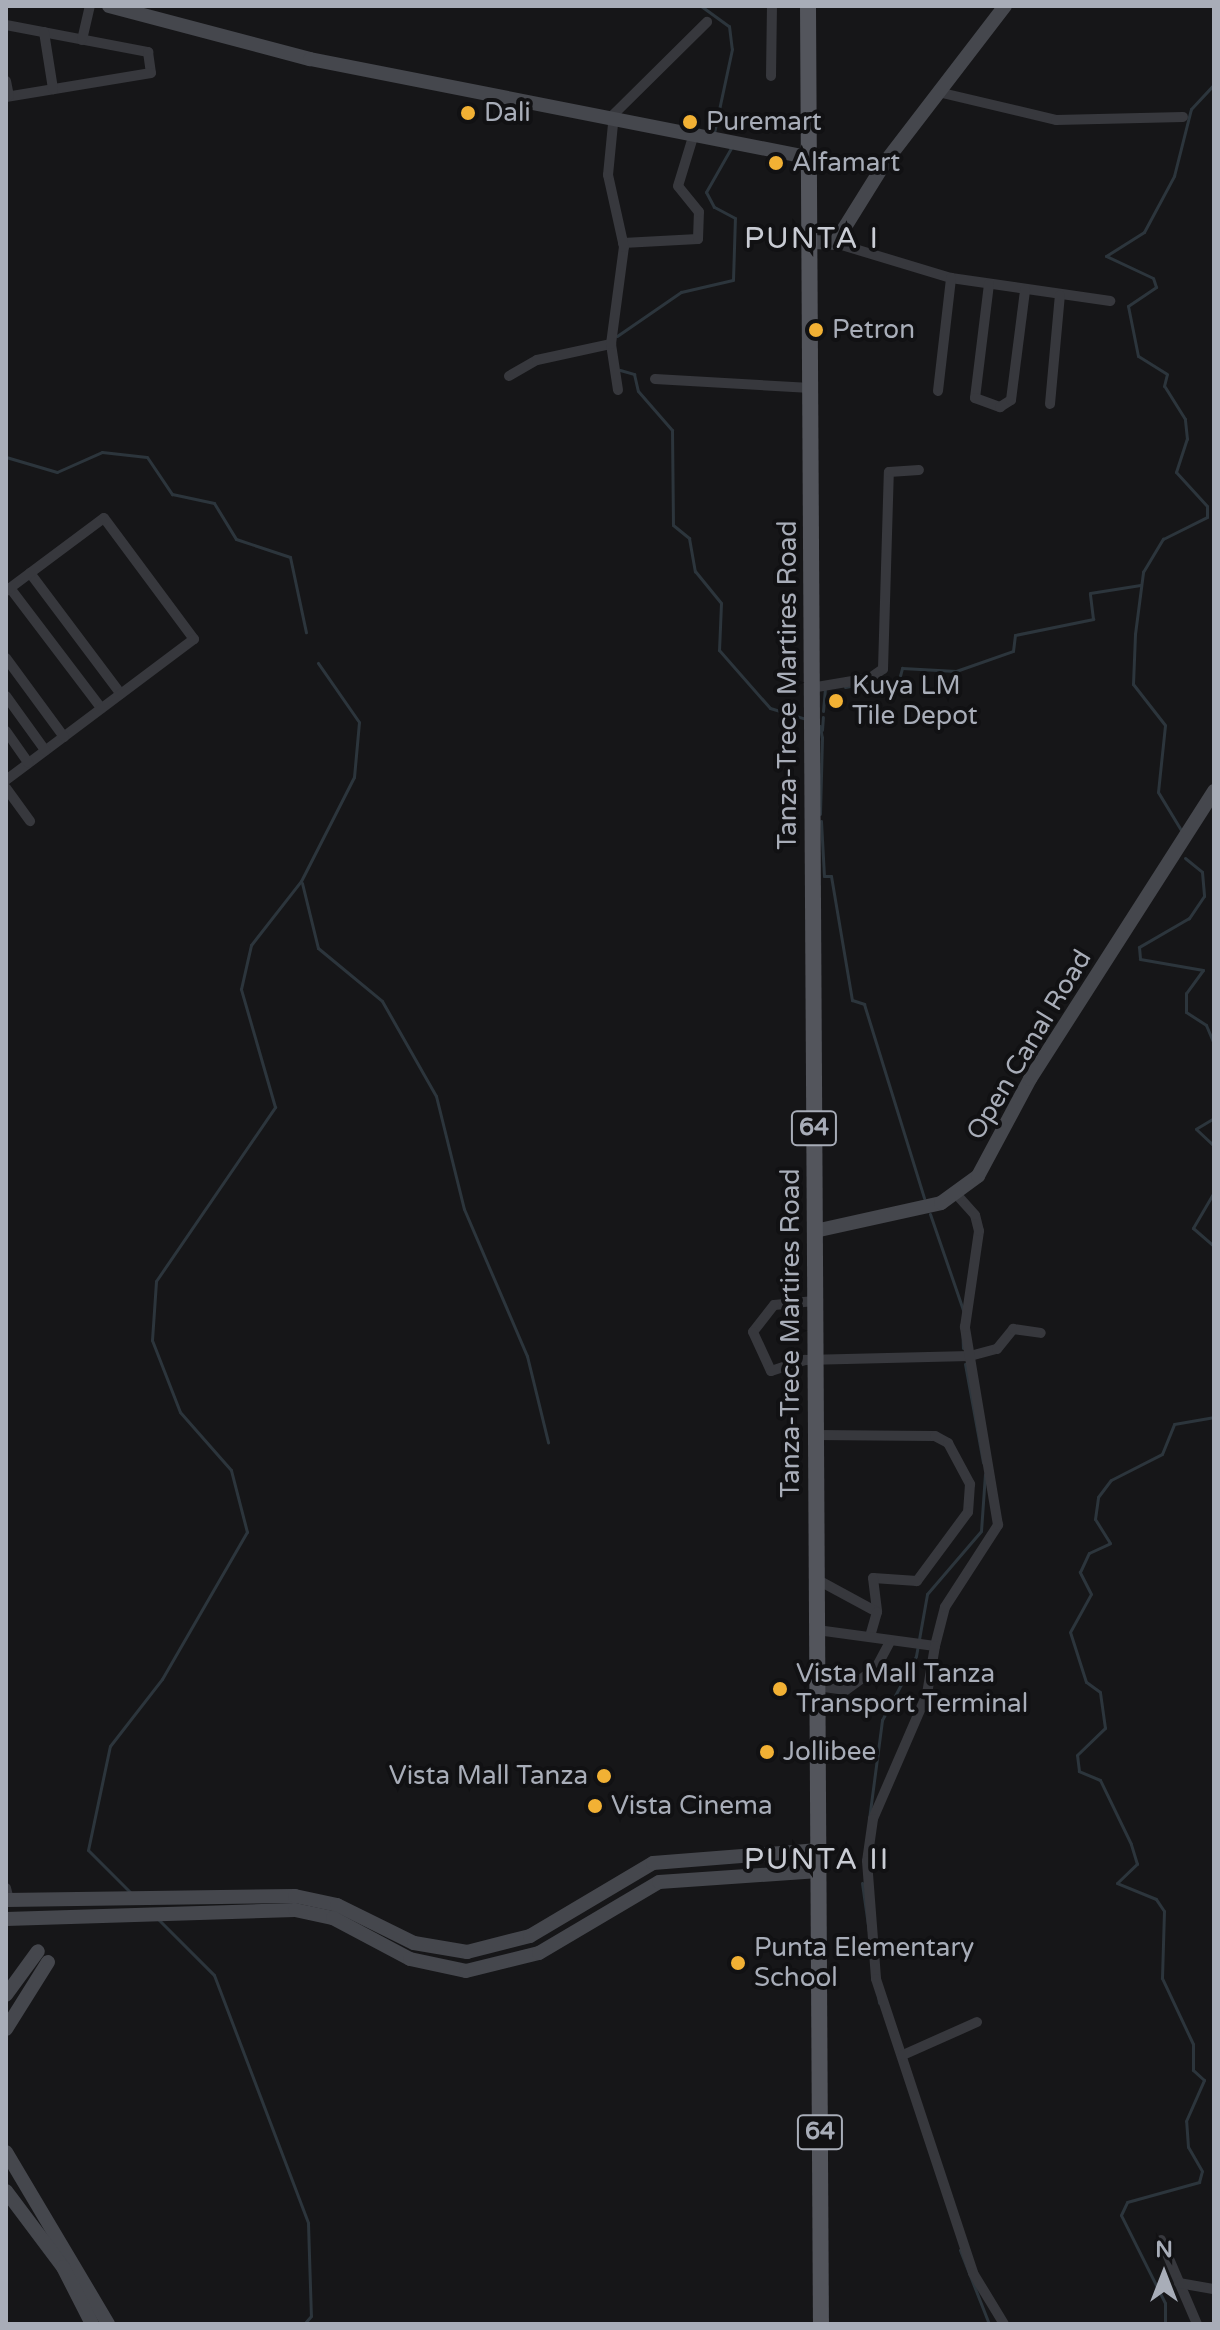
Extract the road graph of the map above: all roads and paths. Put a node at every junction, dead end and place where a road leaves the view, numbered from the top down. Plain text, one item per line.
1 (90, 6) edge
2 (109, 6) edge
3 (772, 6) edge
4 (808, 6) edge
5 (1005, 6) edge
6 (707, 22) dead end
7 (6, 25) edge
8 (44, 32) junction
9 (82, 40) junction
10 (771, 76) dead end
11 (6, 81) edge
12 (53, 89) junction
13 (938, 92) junction
14 (7, 97) edge
15 (614, 114) junction
16 (1183, 117) dead end
17 (693, 137) junction
18 (812, 158) junction
19 (811, 242) junction
20 (623, 243) junction
21 (835, 243) junction
22 (951, 278) junction
23 (989, 284) junction
24 (1025, 290) junction
25 (1060, 295) junction
26 (1110, 301) dead end
27 (611, 344) junction
28 (509, 376) dead end
29 (655, 379) dead end
30 (811, 388) junction
31 (618, 390) dead end
32 (938, 391) dead end
33 (1050, 404) dead end
34 (919, 470) dead end
35 (30, 573) junction
36 (8, 590) edge
37 (6, 658) edge
38 (121, 694) junction
39 (811, 695) junction
40 (6, 696) edge
41 (101, 708) junction
42 (6, 731) edge
43 (64, 737) junction
44 (45, 750) junction
45 (28, 763) junction
46 (6, 780) edge
47 (6, 788) edge
48 (1214, 791) edge
49 (30, 821) dead end
50 (957, 1195) junction
51 (815, 1231) junction
52 (814, 1301) junction
53 (1041, 1333) dead end
54 (970, 1356) junction
55 (815, 1360) junction
56 (815, 1435) junction
57 (816, 1579) junction
58 (877, 1612) junction
59 (817, 1630) junction
60 (871, 1633) junction
61 (890, 1642) junction
62 (935, 1646) junction
63 (817, 1686) junction
64 (818, 1850) junction
65 (819, 1871) junction
66 (7, 1896) edge
67 (6, 1919) edge
68 (383, 1937) junction
69 (6, 1995) edge
70 (977, 2022) dead end
71 (6, 2029) edge
72 (903, 2055) junction
73 (6, 2152) edge
74 (6, 2191) edge
75 (1161, 2240) dead end
76 (1179, 2283) junction
77 (1214, 2289) edge
78 (92, 2324) edge
79 (108, 2324) edge
80 (821, 2324) edge
81 (1004, 2324) edge
82 (1197, 2324) edge

1 - 9 street
2 - 15 street
3 - 10 street
4 - 18 main road, Tanza-Trece Martires Road / 64
5 - 13 street
6 - 15 street
7 - 8 street
8 - 9 street
8 - 12 street
9 - 12 street
11 - 14 street
12 - 14 street
13 - 16 street
13 - 21 street
15 - 17 street
15 - 20 street
17 - 18 street
17 - 20 street
18 - 19 main road, Tanza-Trece Martires Road / 64
19 - 21 street
19 - 30 main road, Tanza-Trece Martires Road / 64
20 - 27 street
21 - 22 street
22 - 23 street
22 - 32 street
23 - 24 street
23 - 24 street
24 - 25 street
25 - 26 street
25 - 33 street
27 - 28 street
27 - 31 street
29 - 30 street
30 - 39 main road, Tanza-Trece Martires Road / 64
34 - 39 street
35 - 36 street
35 - 38 street
35 - 38 street
36 - 41 street
37 - 43 street
38 - 41 street
39 - 51 main road, Tanza-Trece Martires Road / 64
40 - 44 street
41 - 43 street
42 - 45 street
43 - 44 street
44 - 45 street
45 - 46 street
47 - 49 street
48 - 50 street, Open Canal Road
50 - 51 street
50 - 54 street
51 - 52 main road, Tanza-Trece Martires Road / 64
52 - 55 main road, Tanza-Trece Martires Road / 64
52 - 55 street
53 - 54 street
54 - 55 street
54 - 62 street
55 - 56 main road, Tanza-Trece Martires Road / 64
56 - 57 main road, Tanza-Trece Martires Road / 64
56 - 58 street
57 - 58 street
57 - 59 main road, Tanza-Trece Martires Road / 64
58 - 60 street
59 - 60 street
59 - 63 main road, Tanza-Trece Martires Road / 64
60 - 61 street
61 - 62 street
61 - 63 street
62 - 72 street
63 - 64 main road, Tanza-Trece Martires Road / 64
64 - 65 main road, Tanza-Trece Martires Road / 64
64 - 68 street
65 - 68 street
65 - 80 main road, Tanza-Trece Martires Road / 64
66 - 68 street
67 - 68 street
69 - 71 street
70 - 72 street
72 - 81 street
73 - 79 street
74 - 78 street
75 - 76 street
76 - 77 street
76 - 82 street

